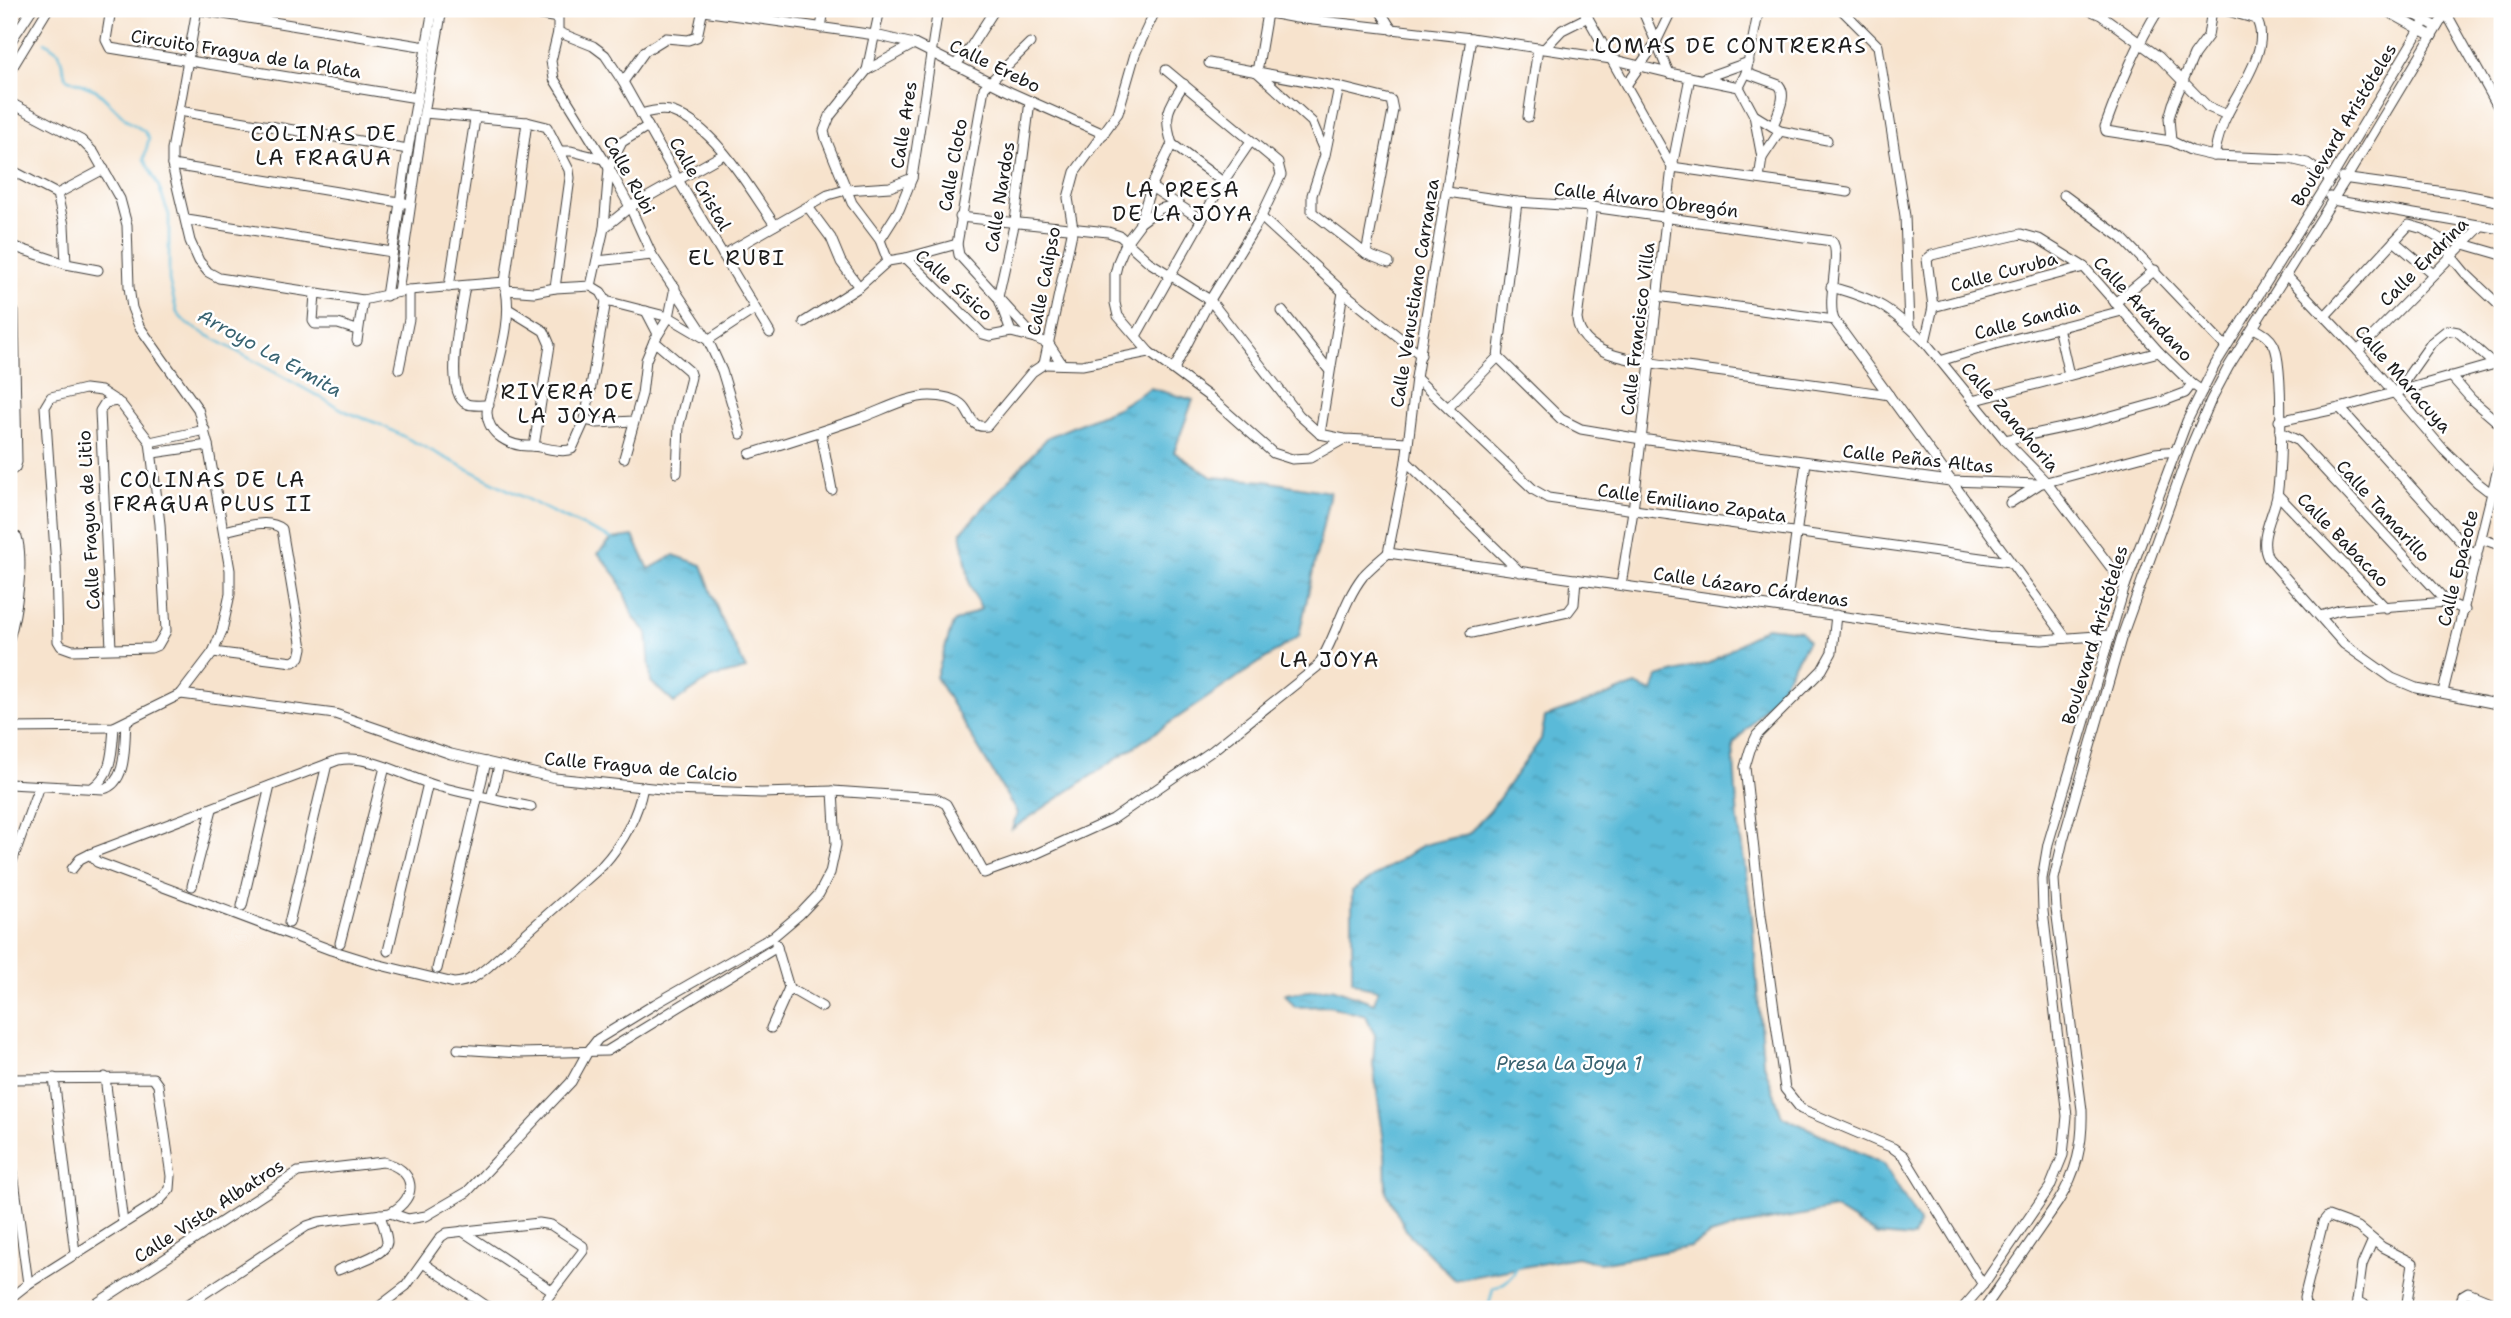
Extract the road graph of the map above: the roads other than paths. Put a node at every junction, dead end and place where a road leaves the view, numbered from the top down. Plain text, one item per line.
1 (32, 9) edge
2 (48, 9) edge
3 (111, 9) edge
4 (195, 9) edge
5 (433, 9) edge
6 (442, 9) edge
7 (506, 9) edge
8 (769, 9) edge
9 (824, 9) edge
10 (880, 9) edge
11 (938, 9) edge
12 (995, 9) edge
13 (1156, 9) edge
14 (1248, 9) edge
15 (1379, 9) edge
16 (1656, 9) edge
17 (1672, 9) edge
18 (1759, 9) edge
19 (1841, 9) edge
20 (2087, 9) edge
21 (2159, 9) edge
22 (2211, 9) edge
23 (2221, 9) edge
24 (2383, 9) edge
25 (2406, 9) edge
26 (2432, 9) edge
27 (703, 10) edge
28 (2446, 10) edge
29 (1270, 11) edge
30 (1643, 12) edge
31 (1586, 13) edge
32 (767, 20) junction
33 (2426, 20) junction
34 (9, 26) edge
35 (2437, 26) junction
36 (821, 28) junction
37 (19, 29) junction
38 (1392, 30) junction
39 (2420, 30) junction
40 (558, 32) junction
41 (875, 35) junction
42 (2432, 36) junction
43 (1471, 38) junction
44 (1030, 43) dead end
45 (9, 44) edge
46 (914, 44) junction
47 (1655, 44) junction
48 (2139, 44) junction
49 (426, 47) junction
50 (1541, 48) junction
51 (931, 53) junction
52 (1611, 59) junction
53 (189, 61) junction
54 (1749, 62) junction
55 (1209, 63) dead end
56 (955, 65) junction
57 (1640, 65) junction
58 (867, 70) junction
59 (1166, 70) dead end
60 (1257, 72) junction
61 (9, 73) edge
62 (1669, 73) junction
63 (1746, 73) junction
64 (1690, 77) junction
65 (1702, 79) junction
66 (2183, 81) junction
67 (623, 82) junction
68 (988, 82) junction
69 (1184, 84) junction
70 (1627, 84) junction
71 (1339, 87) junction
72 (1739, 87) junction
73 (417, 98) junction
74 (1030, 101) junction
75 (9, 102) edge
76 (179, 111) junction
77 (424, 113) junction
78 (641, 114) junction
79 (2502, 114) edge
80 (1754, 115) junction
81 (2227, 115) junction
82 (1528, 117) dead end
83 (475, 119) junction
84 (527, 122) junction
85 (648, 126) junction
86 (1776, 129) junction
87 (1104, 134) junction
88 (1827, 140) dead end
89 (1251, 141) junction
90 (2171, 141) junction
91 (1172, 144) junction
92 (408, 149) junction
93 (617, 149) junction
94 (561, 151) junction
95 (724, 154) junction
96 (600, 155) junction
97 (1325, 155) junction
98 (2214, 156) junction
99 (1762, 158) junction
100 (172, 165) junction
101 (1672, 167) junction
102 (9, 169) edge
103 (104, 169) junction
104 (609, 169) junction
105 (2347, 177) junction
106 (677, 178) junction
107 (912, 178) junction
108 (1759, 179) junction
109 (2332, 179) junction
110 (1223, 182) junction
111 (1151, 187) junction
112 (846, 191) junction
113 (1447, 192) junction
114 (1848, 192) dead end
115 (57, 194) junction
116 (2064, 195) dead end
117 (2332, 200) junction
118 (1517, 202) junction
119 (2502, 202) edge
120 (405, 203) junction
121 (2348, 203) junction
122 (1178, 204) junction
123 (630, 207) junction
124 (808, 207) junction
125 (1592, 207) junction
126 (2415, 215) junction
127 (960, 217) junction
128 (1261, 217) junction
129 (1667, 217) junction
130 (187, 220) junction
131 (1202, 220) junction
132 (1016, 221) junction
133 (775, 225) junction
134 (1139, 225) junction
135 (2483, 225) junction
136 (604, 228) junction
137 (1073, 228) junction
138 (2406, 228) junction
139 (2502, 229) edge
140 (2307, 239) junction
141 (880, 240) junction
142 (1127, 241) junction
143 (2394, 241) junction
144 (957, 244) junction
145 (2464, 244) junction
146 (9, 246) edge
147 (392, 252) junction
148 (1366, 254) junction
149 (652, 255) junction
150 (723, 255) junction
151 (2502, 255) edge
152 (2451, 256) junction
153 (906, 258) junction
154 (597, 261) junction
155 (888, 261) junction
156 (1389, 263) dead end
157 (66, 264) junction
158 (2084, 267) junction
159 (98, 270) dead end
160 (2155, 270) junction
161 (2433, 274) junction
162 (1171, 275) junction
163 (2286, 275) junction
164 (465, 286) junction
165 (506, 286) junction
166 (591, 286) junction
167 (449, 287) junction
168 (675, 287) junction
169 (859, 287) junction
170 (1831, 287) junction
171 (555, 288) junction
172 (409, 290) junction
173 (398, 292) junction
174 (1343, 292) junction
175 (315, 294) junction
176 (386, 296) junction
177 (1657, 296) junction
178 (998, 297) junction
179 (363, 300) junction
180 (1210, 300) junction
181 (606, 302) junction
182 (9, 303) edge
183 (1933, 307) junction
184 (2118, 307) junction
185 (2502, 308) edge
186 (755, 309) junction
187 (510, 310) junction
188 (646, 311) junction
189 (1282, 311) dead end
190 (2325, 316) junction
191 (669, 317) junction
192 (1834, 320) junction
193 (804, 323) dead end
194 (1909, 326) junction
195 (2058, 327) junction
196 (2254, 328) junction
197 (357, 330) junction
198 (1011, 332) junction
199 (770, 333) dead end
200 (1136, 336) junction
201 (656, 338) junction
202 (1035, 338) junction
203 (709, 340) junction
204 (357, 341) dead end
205 (1925, 342) junction
206 (1049, 344) junction
207 (2226, 346) junction
208 (2358, 351) junction
209 (1149, 352) junction
210 (2159, 352) junction
211 (1421, 355) junction
212 (1498, 356) junction
213 (12, 358) edge
214 (1940, 361) junction
215 (1649, 362) junction
216 (2498, 363) edge
217 (1044, 364) junction
218 (1062, 364) junction
219 (399, 369) dead end
220 (1174, 369) junction
221 (1329, 370) junction
222 (2069, 375) junction
223 (2451, 376) junction
224 (1416, 378) junction
225 (2192, 384) junction
226 (2202, 391) junction
227 (2395, 394) junction
228 (1889, 395) junction
229 (117, 401) junction
230 (1972, 401) junction
231 (1448, 408) junction
232 (2340, 408) junction
233 (488, 410) junction
234 (13, 417) edge
235 (585, 420) junction
236 (632, 421) junction
237 (2279, 421) junction
238 (2502, 426) edge
239 (205, 430) junction
240 (821, 432) junction
241 (2280, 432) junction
242 (741, 434) dead end
243 (1320, 434) junction
244 (1344, 439) junction
245 (1641, 439) junction
246 (2005, 440) junction
247 (150, 442) junction
248 (1408, 442) junction
249 (208, 445) junction
250 (534, 446) junction
251 (2174, 451) junction
252 (2189, 451) junction
253 (2502, 452) edge
254 (153, 453) junction
255 (750, 454) dead end
256 (624, 458) dead end
257 (1406, 461) junction
258 (1806, 462) junction
259 (9, 472) edge
260 (677, 473) dead end
261 (1950, 481) junction
262 (2043, 484) junction
263 (832, 490) dead end
264 (2277, 494) junction
265 (2498, 494) edge
266 (2010, 503) dead end
267 (1633, 511) junction
268 (224, 531) junction
269 (9, 533) edge
270 (1797, 533) junction
271 (2482, 539) junction
272 (2502, 546) edge
273 (1388, 553) junction
274 (2477, 557) junction
275 (2010, 562) junction
276 (1522, 573) junction
277 (1576, 579) junction
278 (1621, 585) junction
279 (2124, 586) junction
280 (13, 589) edge
281 (2447, 603) junction
282 (1786, 608) junction
283 (2386, 608) junction
284 (2465, 610) junction
285 (1836, 615) junction
286 (2320, 616) junction
287 (1471, 633) dead end
288 (2110, 635) junction
289 (2066, 638) junction
290 (9, 639) edge
291 (111, 648) junction
292 (213, 652) junction
293 (2444, 692) junction
294 (181, 695) junction
295 (2502, 705) edge
296 (126, 722) junction
297 (114, 727) junction
298 (9, 728) edge
299 (486, 762) junction
300 (327, 764) junction
301 (499, 766) junction
302 (385, 767) junction
303 (428, 783) junction
304 (9, 785) edge
305 (39, 786) junction
306 (271, 786) junction
307 (643, 787) junction
308 (92, 788) junction
309 (833, 791) junction
310 (478, 796) junction
311 (491, 798) junction
312 (531, 807) dead end
313 (212, 809) junction
314 (90, 854) junction
315 (72, 869) dead end
316 (9, 870) edge
317 (192, 886) dead end
318 (242, 906) dead end
319 (289, 923) dead end
320 (774, 936) junction
321 (340, 943) dead end
322 (777, 947) junction
323 (388, 951) dead end
324 (437, 970) dead end
325 (789, 988) junction
326 (2068, 1005) junction
327 (822, 1007) dead end
328 (2054, 1008) junction
329 (771, 1028) dead end
330 (2073, 1040) junction
331 (2058, 1041) junction
332 (458, 1049) dead end
333 (587, 1053) junction
334 (105, 1077) junction
335 (54, 1078) junction
336 (9, 1079) edge
337 (9, 1143) edge
338 (9, 1157) edge
339 (385, 1213) junction
340 (123, 1223) junction
341 (462, 1231) junction
342 (2373, 1240) junction
343 (75, 1253) junction
344 (423, 1263) junction
345 (338, 1270) dead end
346 (28, 1284) junction
347 (1983, 1285) junction
348 (553, 1291) junction
349 (9, 1299) edge
350 (2357, 1305) edge
351 (2502, 1306) edge
352 (88, 1309) edge
353 (181, 1309) edge
354 (376, 1309) edge
355 (491, 1309) edge
356 (539, 1309) edge
357 (1962, 1309) edge
358 (1983, 1309) edge
359 (2309, 1309) edge
360 (2371, 1309) edge
361 (2406, 1309) edge
362 (2459, 1309) edge

1 - 37 street
2 - 61 street
3 - 53 street, Circuito Fragua de la Plata
4 - 49 street, Circuito Fragua de la Plata
4 - 53 street
5 - 49 street
6 - 77 street
7 - 40 street, Calle Rubi
8 - 32 street
9 - 36 street
10 - 41 street
11 - 51 street, Calle Ares
12 - 56 street
13 - 87 street, Calle Calipso
14 - 29 street
15 - 38 street
16 - 30 street
17 - 47 street
18 - 54 street
19 - 194 street
20 - 48 street
21 - 48 street
22 - 66 street
23 - 81 street
24 - 39 street
25 - 33 street
26 - 33 street, Boulevard Aristóteles
27 - 32 street, Calle Erebo
27 - 67 street
28 - 35 street, Boulevard Aristóteles
28 - 79 street
29 - 38 street
29 - 60 street
30 - 47 street
31 - 50 street
31 - 52 street
32 - 36 street, Calle Erebo
33 - 35 street
33 - 39 street, Boulevard Aristóteles
34 - 37 street
35 - 42 street, Boulevard Aristóteles
36 - 41 street, Calle Erebo
37 - 45 street
38 - 43 street
39 - 42 street
39 - 109 street, Boulevard Aristóteles
40 - 67 street, Calle Cristal
40 - 96 street, Calle Rubi
41 - 46 street, Calle Erebo
41 - 58 street
42 - 105 street, Boulevard Aristóteles
43 - 50 street
43 - 113 street, Calle Venustiano Carranza
44 - 68 street
46 - 51 street, Calle Erebo
46 - 58 street
47 - 57 street
47 - 62 street
48 - 66 street
48 - 90 street
49 - 73 street
50 - 52 street
50 - 82 street
51 - 56 street, Calle Erebo
51 - 107 street, Calle Ares
52 - 57 street
52 - 70 street
53 - 73 street, Circuito Fragua de la Plata
53 - 76 street
54 - 63 street
54 - 65 street
55 - 60 street
56 - 68 street, Calle Erebo
57 - 62 street
57 - 70 street
58 - 112 street, Calle Sisico
59 - 69 street
60 - 71 street
60 - 97 street
62 - 64 street
63 - 72 street
63 - 86 street
64 - 65 street
64 - 101 street, Calle Francisco Villa
65 - 72 street
66 - 81 street
66 - 90 street
67 - 78 street, Calle Cristal
68 - 74 street, Calle Erebo
68 - 127 street, Calle Cloto
69 - 89 street
69 - 91 street
70 - 101 street
71 - 97 street
71 - 148 street
72 - 80 street
73 - 92 street
74 - 87 street, Calle Erebo
74 - 132 street, Calle Nardos
75 - 103 street
76 - 92 street
76 - 100 street
77 - 83 street
77 - 120 street
78 - 85 street, Calle Cristal
78 - 95 street
80 - 86 street
80 - 99 street
81 - 98 street
83 - 84 street
83 - 167 street
84 - 94 street
84 - 165 street
85 - 93 street
85 - 106 street, Calle Cristal
86 - 88 street
86 - 99 street
87 - 137 street, Calle Calipso
89 - 110 street
89 - 128 street
90 - 98 street
91 - 110 street
91 - 111 street
92 - 120 street
93 - 96 street
93 - 104 street
94 - 96 street
94 - 171 street
95 - 106 street
95 - 133 street
96 - 104 street, Calle Rubi
97 - 148 street
98 - 109 street
99 - 108 street
100 - 120 street
100 - 130 street
101 - 108 street
101 - 129 street, Calle Francisco Villa
102 - 115 street
103 - 115 street
103 - 239 street
104 - 123 street, Calle Rubi
104 - 136 street
105 - 109 street
105 - 117 street, Boulevard Aristóteles
105 - 119 street
106 - 123 street
106 - 150 street, Calle Cristal
107 - 112 street, Calle Cristal
107 - 141 street, Calle Ares
108 - 114 street
109 - 117 street
109 - 207 street, Boulevard Aristóteles
110 - 131 street
111 - 122 street
111 - 134 street
112 - 124 street, Calle Cristal
112 - 141 street, Calle Sisico
113 - 118 street, Calle Álvaro Obregón
113 - 211 street, Calle Venustiano Carranza
115 - 157 street
116 - 160 street
117 - 121 street
117 - 140 street, Boulevard Aristóteles
118 - 125 street, Calle Álvaro Obregón
118 - 212 street
120 - 147 street
120 - 173 street
121 - 126 street
121 - 140 street
122 - 131 street
122 - 134 street
123 - 136 street
123 - 149 street, Calle Rubi
124 - 133 street, Calle Cristal
124 - 169 street
125 - 129 street, Calle Álvaro Obregón
125 - 215 street
126 - 135 street
126 - 138 street
127 - 132 street
127 - 144 street, Calle Cloto
128 - 174 street
128 - 180 street
129 - 170 street, Calle Álvaro Obregón
129 - 177 street, Calle Francisco Villa
130 - 147 street
130 - 175 street
131 - 162 street
132 - 137 street
132 - 178 street, Calle Nardos
133 - 150 street, Calle Cristal
134 - 142 street
135 - 139 street
135 - 145 street, Calle Endrina
136 - 154 street
137 - 142 street
137 - 206 street, Calle Calipso
138 - 143 street
138 - 152 street
140 - 163 street, Boulevard Aristóteles
141 - 155 street, Calle Sisico
142 - 162 street
142 - 200 street
143 - 161 street
143 - 190 street
144 - 153 street
144 - 178 street, Calle Cloto
145 - 151 street
145 - 152 street, Calle Endrina
146 - 157 street
147 - 176 street
148 - 156 street
149 - 154 street
149 - 168 street, Calle Rubi
150 - 186 street
152 - 161 street, Calle Endrina
152 - 185 street
153 - 155 street, Calle Sisico
153 - 198 street, Calle Sisico
154 - 166 street
155 - 169 street
157 - 159 street
158 - 183 street, Calle Curuba
158 - 183 street, Calle Arándano
158 - 184 street, Calle Arándano
160 - 184 street
160 - 207 street
161 - 208 street, Calle Endrina
162 - 180 street
162 - 200 street
163 - 190 street, Calle Maracuya
163 - 196 street, Boulevard Aristóteles
164 - 165 street
164 - 167 street
164 - 233 street
165 - 171 street
165 - 187 street
166 - 171 street
166 - 181 street
167 - 172 street
168 - 191 street
168 - 203 street, Calle Rubi
169 - 193 street
170 - 192 street
170 - 194 street, Calle Zanahoria
172 - 173 street
172 - 219 street
173 - 176 street
174 - 211 street
174 - 221 street
175 - 179 street
175 - 197 street
176 - 179 street
177 - 192 street
177 - 215 street, Calle Francisco Villa
178 - 198 street
178 - 202 street
179 - 197 street
180 - 220 street
180 - 243 street
181 - 188 street
181 - 235 street
182 - 213 street
183 - 205 street
184 - 195 street, Calle Sandia
184 - 210 street, Calle Arándano
186 - 199 street
186 - 203 street
187 - 233 street
187 - 250 street
188 - 191 street
188 - 201 street
189 - 221 street
190 - 208 street, Calle Maracuya
191 - 201 street
191 - 203 street
192 - 228 street
194 - 205 street, Calle Zanahoria
195 - 214 street, Calle Sandia
195 - 222 street
196 - 237 street
196 - 252 street, Boulevard Aristóteles
197 - 204 street
198 - 202 street, Calle Sisico
200 - 209 street
201 - 236 street
201 - 260 street
202 - 206 street, Calle Sisico
203 - 242 street, Calle Rubi
205 - 214 street, Calle Zanahoria
206 - 217 street, Calle Calipso
206 - 218 street
207 - 226 street, Boulevard Aristóteles
208 - 227 street, Calle Maracuya
209 - 218 street
209 - 220 street
210 - 222 street
210 - 225 street, Calle Arándano
211 - 224 street, Calle Venustiano Carranza
212 - 231 street
212 - 245 street, Calle Peñas Altas
213 - 234 street
214 - 230 street, Calle Zanahoria
215 - 228 street
215 - 245 street, Calle Francisco Villa
216 - 223 street
216 - 227 street
217 - 218 street
217 - 240 street
220 - 244 street
221 - 243 street
222 - 230 street
223 - 227 street
223 - 238 street
224 - 231 street, Calle Emiliano Zapata
224 - 248 street, Calle Venustiano Carranza
225 - 226 street, Calle Arándano
225 - 246 street
226 - 251 street, Boulevard Aristóteles
227 - 232 street
227 - 265 street, Calle Maracuya
228 - 261 street
229 - 247 street
229 - 291 street, Calle Fragua de Litio
229 - 291 street
230 - 246 street, Calle Zanahoria
231 - 267 street, Calle Emiliano Zapata
232 - 237 street
232 - 274 street
233 - 250 street
234 - 259 street
235 - 236 street
235 - 250 street
236 - 256 street
237 - 241 street
239 - 247 street
239 - 249 street
240 - 255 street
240 - 263 street
241 - 264 street
241 - 281 street, Calle Tamarillo
243 - 244 street
244 - 248 street
245 - 258 street, Calle Peñas Altas
245 - 267 street, Calle Francisco Villa
246 - 262 street, Calle Zanahoria
247 - 254 street
248 - 257 street, Calle Venustiano Carranza
249 - 254 street
249 - 268 street
251 - 252 street, Calle Peñas Altas
251 - 262 street, Calle Peñas Altas
251 - 279 street, Boulevard Aristóteles
252 - 326 street, Boulevard Aristóteles
253 - 265 street, Calle Epazote
254 - 291 street
257 - 273 street, Calle Venustiano Carranza
257 - 276 street
258 - 261 street, Calle Peñas Altas
258 - 270 street
261 - 262 street, Calle Peñas Altas
261 - 275 street
262 - 266 street
262 - 279 street, Calle Zanahoria
264 - 283 street, Calle Babacao
264 - 286 street
265 - 271 street, Calle Epazote
267 - 270 street, Calle Emiliano Zapata
267 - 278 street, Calle Francisco Villa
268 - 292 street
268 - 292 street
269 - 280 street
270 - 275 street, Calle Emiliano Zapata
270 - 282 street
271 - 272 street
271 - 274 street, Calle Epazote
273 - 276 street, Calle Lázaro Cárdenas
273 - 309 street, Calle Fragua de Calcio
274 - 284 street, Calle Epazote
275 - 289 street
276 - 277 street, Calle Lázaro Cárdenas
277 - 278 street, Calle Lázaro Cárdenas
277 - 287 street
278 - 282 street, Calle Lázaro Cárdenas
279 - 288 street, Boulevard Aristóteles
280 - 290 street
281 - 283 street
281 - 284 street, Calle Tamarillo
282 - 285 street, Calle Lázaro Cárdenas
283 - 286 street
284 - 293 street, Calle Epazote
285 - 289 street, Calle Lázaro Cárdenas
285 - 347 street
286 - 293 street
288 - 289 street, Calle Lázaro Cárdenas
288 - 328 street, Boulevard Aristóteles
292 - 294 street
293 - 295 street
294 - 296 street
294 - 299 street, Calle Fragua de Calcio
296 - 297 street
296 - 308 street
297 - 298 street
297 - 308 street
299 - 301 street, Calle Fragua de Calcio
299 - 310 street
300 - 302 street
300 - 306 street
300 - 319 street
301 - 307 street, Calle Fragua de Calcio
301 - 311 street
302 - 303 street
302 - 321 street
303 - 310 street
303 - 323 street
304 - 305 street
305 - 308 street
305 - 316 street
306 - 313 street
306 - 318 street
307 - 309 street, Calle Fragua de Calcio
307 - 314 street
309 - 320 street
310 - 311 street
310 - 324 street
311 - 312 street
313 - 314 street
313 - 317 street
314 - 315 street
320 - 322 street
320 - 333 street
322 - 325 street
322 - 333 street
325 - 327 street
325 - 329 street
326 - 328 street
326 - 330 street, Boulevard Aristóteles
328 - 331 street, Boulevard Aristóteles
330 - 331 street
330 - 358 street, Boulevard Aristóteles
331 - 347 street, Boulevard Aristóteles
332 - 333 street
333 - 339 street
334 - 335 street
334 - 340 street
334 - 340 street
335 - 336 street
335 - 343 street
337 - 338 street
338 - 346 street
339 - 345 street
339 - 352 street, Calle Vista Albatros
339 - 353 street
340 - 343 street
341 - 344 street
341 - 348 street
341 - 348 street
342 - 350 street
342 - 359 street
342 - 361 street
343 - 346 street
344 - 354 street
344 - 355 street
346 - 349 street
347 - 357 street, Boulevard Aristóteles
348 - 356 street
350 - 360 street
351 - 362 street

